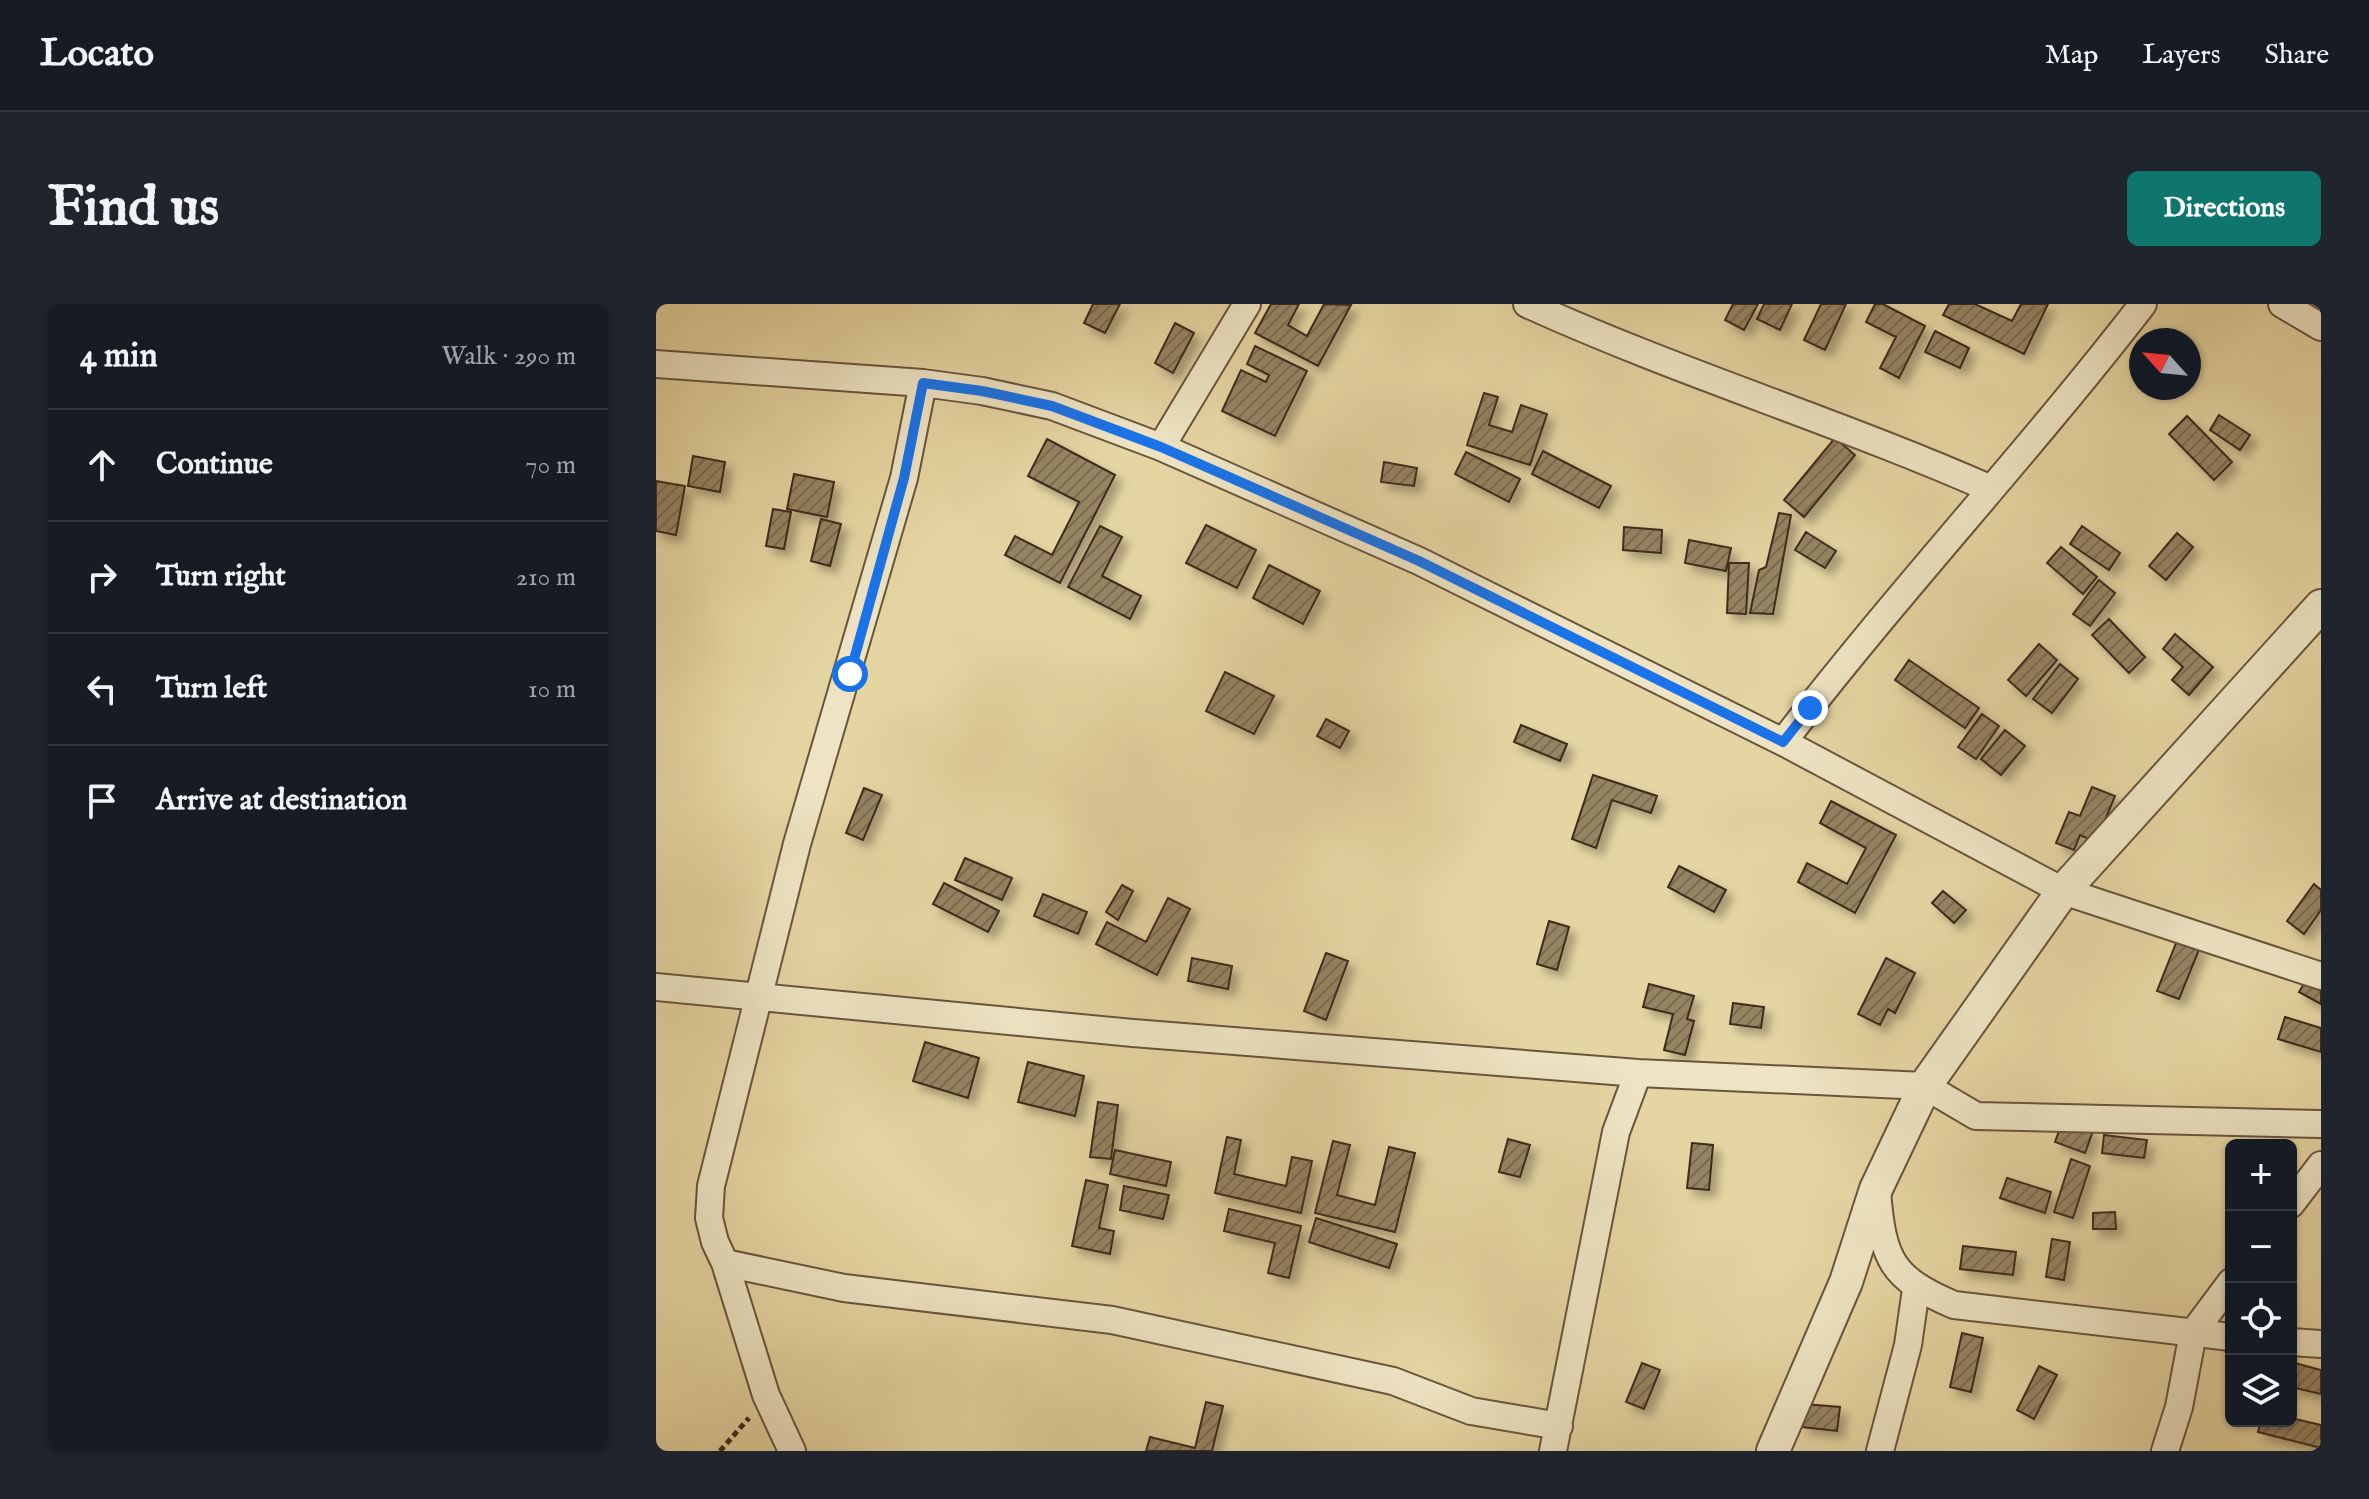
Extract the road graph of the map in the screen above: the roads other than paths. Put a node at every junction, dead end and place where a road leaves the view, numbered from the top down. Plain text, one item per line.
1 (1247, 304) edge
2 (1527, 304) edge
3 (2143, 304) edge
4 (2282, 304) edge
5 (2321, 327) edge
6 (656, 364) edge
7 (923, 383) junction
8 (1161, 447) junction
9 (1991, 489) junction
10 (2321, 606) edge
11 (1783, 742) junction
12 (2063, 891) junction
13 (2321, 976) edge
14 (656, 987) edge
15 (759, 997) junction
16 (1638, 1073) junction
17 (1925, 1086) junction
18 (2321, 1124) edge
19 (2321, 1165) edge
20 (1876, 1189) junction
21 (2297, 1196) edge
22 (725, 1263) junction
23 (2230, 1283) edge
24 (1916, 1289) junction
25 (2193, 1333) junction
26 (2225, 1336) edge
27 (2297, 1342) edge
28 (2321, 1344) edge
29 (1556, 1438) edge
30 (792, 1451) edge
31 (1773, 1451) edge
32 (1880, 1451) edge
33 (2165, 1451) edge

1 - 8 street
2 - 9 street
3 - 9 street
4 - 5 street
6 - 7 street
7 - 8 street
7 - 15 street
8 - 11 street
9 - 11 street
10 - 12 street
11 - 12 street
12 - 13 street
12 - 17 street
14 - 15 street
15 - 16 street
15 - 22 street
16 - 17 street
16 - 29 street
17 - 18 street
17 - 20 street
19 - 21 street
20 - 24 street
20 - 31 street
22 - 29 street
22 - 30 street
23 - 25 street
24 - 25 street
24 - 32 street
25 - 26 street
25 - 33 street
27 - 28 street

